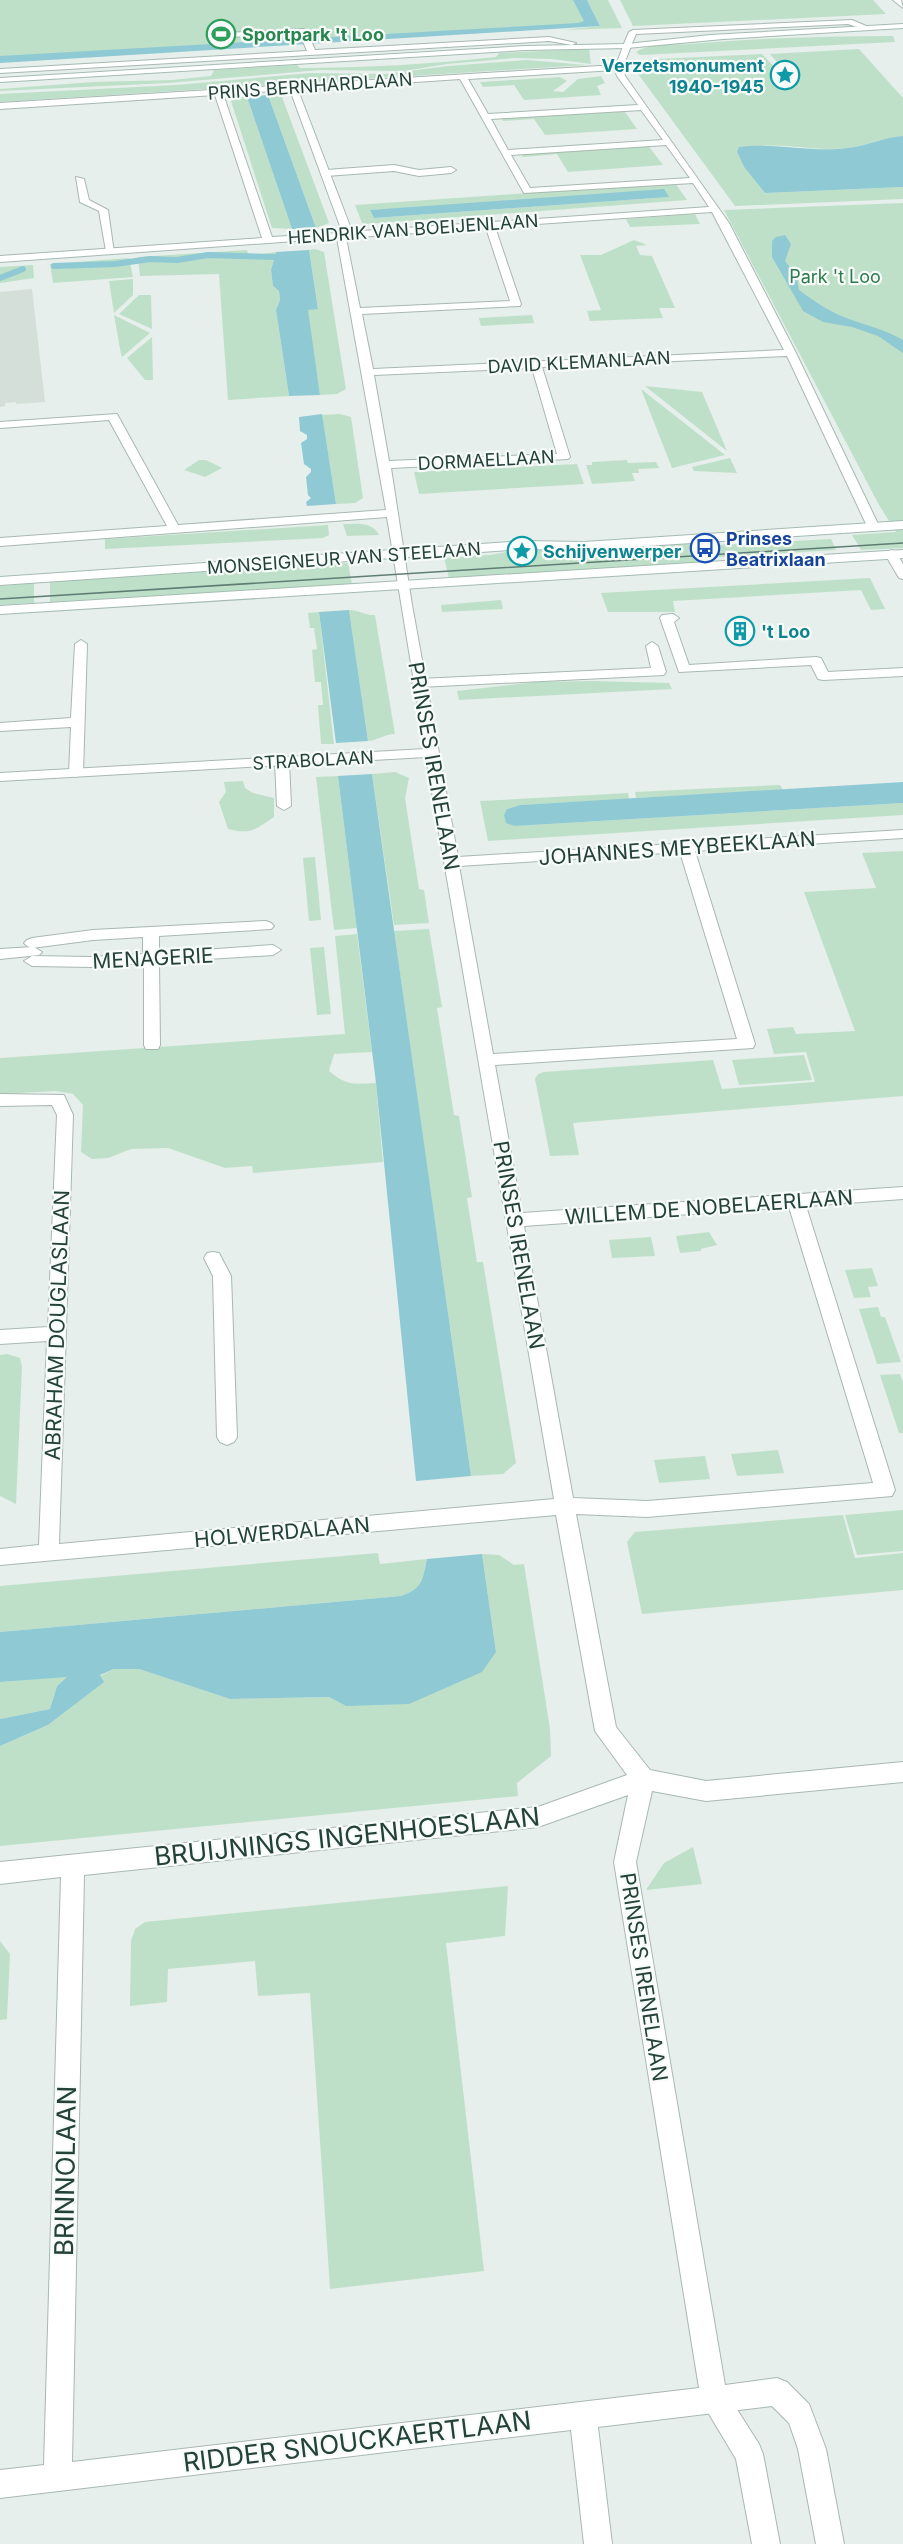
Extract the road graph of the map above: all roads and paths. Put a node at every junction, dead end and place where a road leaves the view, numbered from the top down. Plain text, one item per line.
1 (897, 0) edge
2 (903, 6) edge
3 (903, 26) edge
4 (867, 28) junction
5 (798, 34) junction
6 (903, 34) edge
7 (226, 35) dead end
8 (630, 39) junction
9 (572, 43) junction
10 (525, 48) junction
11 (311, 50) junction
12 (620, 67) junction
13 (0, 71) edge
14 (463, 77) junction
15 (0, 80) edge
16 (293, 87) junction
17 (218, 92) junction
18 (0, 106) edge
19 (644, 106) junction
20 (484, 117) junction
21 (668, 142) junction
22 (505, 153) junction
23 (451, 170) dead end
24 (326, 173) junction
25 (79, 179) dead end
26 (696, 180) junction
27 (715, 208) junction
28 (489, 224) junction
29 (341, 234) junction
30 (268, 240) junction
31 (111, 251) junction
32 (0, 259) edge
33 (355, 311) junction
34 (791, 353) junction
35 (536, 364) junction
36 (368, 372) junction
37 (0, 425) edge
38 (384, 465) junction
39 (392, 513) junction
40 (903, 525) edge
41 (873, 526) junction
42 (174, 528) junction
43 (0, 542) edge
44 (897, 554) edge
45 (400, 555) junction
46 (903, 575) edge
47 (0, 581) edge
48 (402, 584) junction
49 (0, 610) edge
50 (673, 618) dead end
51 (81, 644) dead end
52 (652, 646) dead end
53 (903, 672) edge
54 (419, 682) junction
55 (78, 722) junction
56 (0, 727) edge
57 (432, 753) junction
58 (282, 761) junction
59 (76, 773) junction
60 (0, 777) edge
61 (284, 806) dead end
62 (903, 834) edge
63 (687, 847) junction
64 (451, 862) junction
65 (209, 929) junction
66 (151, 932) junction
67 (93, 935) junction
68 (33, 952) junction
69 (0, 954) edge
70 (208, 955) junction
71 (151, 959) junction
72 (92, 962) junction
73 (152, 1045) dead end
74 (486, 1060) junction
75 (0, 1100) edge
76 (903, 1193) edge
77 (796, 1202) junction
78 (516, 1220) junction
79 (213, 1258) dead end
80 (58, 1333) junction
81 (0, 1337) edge
82 (227, 1437) dead end
83 (564, 1506) junction
84 (49, 1552) junction
85 (0, 1557) edge
86 (903, 1772) edge
87 (643, 1779) junction
88 (73, 1866) junction
89 (0, 1873) edge
90 (714, 2399) junction
91 (583, 2414) junction
92 (58, 2477) junction
93 (0, 2484) edge
94 (598, 2544) edge
95 (766, 2544) edge
96 (830, 2544) edge

1 - 2 street
3 - 4 street, PRINS BERNHARDLAAN
4 - 5 street, PRINS BERNHARDLAAN
4 - 8 street, PRINS BERNHARDLAAN
5 - 6 street, PRINS BERNHARDLAAN
5 - 8 street, PRINS BERNHARDLAAN
7 - 11 street
8 - 9 street, PRINS BERNHARDLAAN
8 - 10 street, PRINS BERNHARDLAAN
8 - 12 street
9 - 10 street, PRINS BERNHARDLAAN
9 - 11 street, PRINS BERNHARDLAAN
10 - 15 street, PRINS BERNHARDLAAN
11 - 13 street, PRINS BERNHARDLAAN
12 - 14 street, PRINS BERNHARDLAAN
12 - 19 street
14 - 16 street, PRINS BERNHARDLAAN
14 - 20 street
16 - 17 street, PRINS BERNHARDLAAN
16 - 24 street, PRINSES IRENELAAN
17 - 18 street, PRINS BERNHARDLAAN
17 - 30 street
19 - 20 street
19 - 21 street
20 - 22 street
21 - 22 street
21 - 26 street
22 - 26 street
23 - 24 street
24 - 29 street, PRINSES IRENELAAN
25 - 31 street
26 - 27 street
27 - 28 street, HENDRIK VAN BOEIJENLAAN
27 - 34 street
28 - 29 street, HENDRIK VAN BOEIJENLAAN
28 - 33 street
29 - 30 street, HENDRIK VAN BOEIJENLAAN
29 - 33 street, PRINSES IRENELAAN
30 - 31 street, HENDRIK VAN BOEIJENLAAN
31 - 32 street, HENDRIK VAN BOEIJENLAAN
33 - 36 street, PRINSES IRENELAAN
34 - 35 street, DAVID KLEMANLAAN
34 - 41 street
35 - 36 street, DAVID KLEMANLAAN
35 - 38 street, DORMAELLAAN
36 - 38 street, PRINSES IRENELAAN
37 - 42 street
38 - 39 street, PRINSES IRENELAAN
39 - 42 street, MONSEIGNEUR VAN STEELAAN
39 - 45 street, PRINSES IRENELAAN
40 - 41 street, MONSEIGNEUR VAN STEELAAN
41 - 45 street, MONSEIGNEUR VAN STEELAAN
42 - 43 street, MONSEIGNEUR VAN STEELAAN
44 - 46 street
44 - 48 street, MONSEIGNEUR VAN STEELAAN
45 - 47 street, MONSEIGNEUR VAN STEELAAN
45 - 48 street, PRINSES IRENELAAN
48 - 49 street, MONSEIGNEUR VAN STEELAAN
48 - 54 street, PRINSES IRENELAAN
50 - 53 street
51 - 55 street
52 - 54 street
54 - 57 street, PRINSES IRENELAAN
55 - 56 street
55 - 59 street
57 - 58 street, STRABOLAAN
57 - 64 street, PRINSES IRENELAAN
58 - 59 street, STRABOLAAN
58 - 61 street
59 - 60 street
62 - 63 street, JOHANNES MEYBEEKLAAN
63 - 64 street, JOHANNES MEYBEEKLAAN
63 - 74 street
64 - 74 street, PRINSES IRENELAAN
65 - 66 street, MENAGERIE
65 - 70 street
65 - 70 street, MENAGERIE
66 - 67 street, MENAGERIE
66 - 71 street
67 - 68 street, MENAGERIE
67 - 72 street
68 - 69 street, MENAGERIE
68 - 72 street, MENAGERIE
70 - 71 street, MENAGERIE
71 - 72 street, MENAGERIE
71 - 73 street
74 - 78 street, PRINSES IRENELAAN
75 - 80 street, ABRAHAM DOUGLASLAAN
76 - 77 street, WILLEM DE NOBELAERLAAN
77 - 78 street, WILLEM DE NOBELAERLAAN
77 - 83 street, HOLWERDALAAN
78 - 83 street, PRINSES IRENELAAN
79 - 82 street
80 - 81 street
80 - 84 street, ABRAHAM DOUGLASLAAN
83 - 84 street, HOLWERDALAAN
83 - 87 street, PRINSES IRENELAAN
84 - 85 street, HOLWERDALAAN
86 - 87 street
87 - 88 street, BRUIJNINGS INGENHOESLAAN
87 - 90 street, PRINSES IRENELAAN
88 - 89 street, BRUIJNINGS INGENHOESLAAN
88 - 92 street, BRINNOLAAN
90 - 91 street, RIDDER SNOUCKAERTLAAN
90 - 95 street
90 - 96 street, RIDDER SNOUCKAERTLAAN
91 - 92 street, RIDDER SNOUCKAERTLAAN
91 - 94 street
92 - 93 street, RIDDER SNOUCKAERTLAAN

